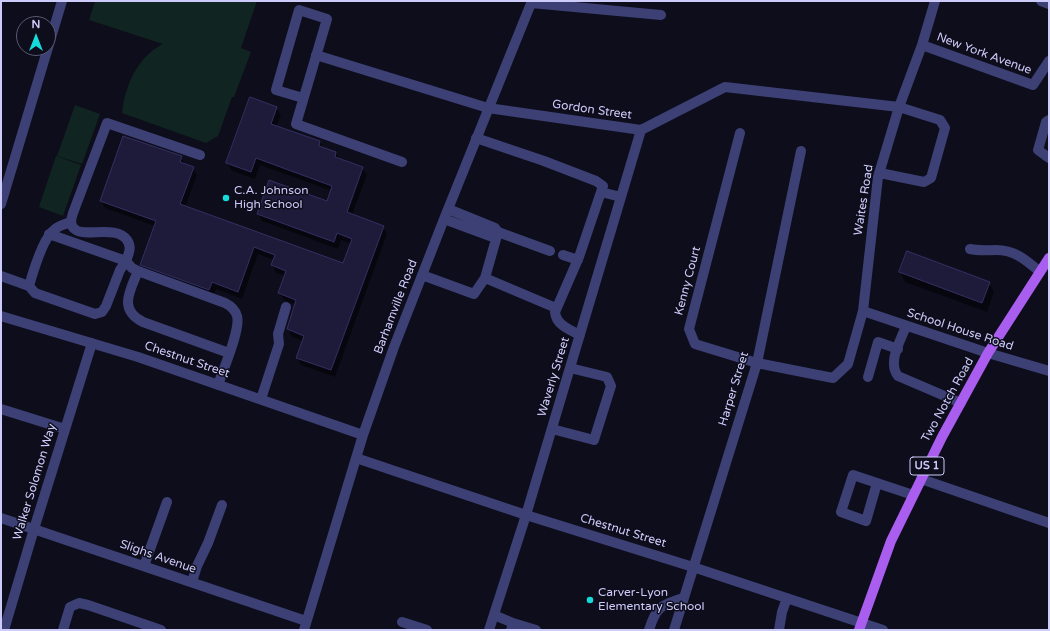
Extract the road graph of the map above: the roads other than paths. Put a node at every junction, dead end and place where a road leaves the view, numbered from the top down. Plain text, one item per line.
1 (62, 1) edge
2 (935, 1) edge
3 (1041, 1) edge
4 (531, 2) edge
5 (1049, 4) edge
6 (661, 16) dead end
7 (922, 46) junction
8 (316, 55) junction
9 (1049, 61) edge
10 (303, 98) junction
11 (899, 107) junction
12 (488, 108) junction
13 (1049, 120) edge
14 (641, 130) junction
15 (740, 133) dead end
16 (476, 138) junction
17 (802, 151) dead end
18 (200, 155) dead end
19 (1049, 158) edge
20 (402, 162) dead end
21 (880, 173) junction
22 (601, 192) junction
23 (621, 197) junction
24 (1, 204) edge
25 (448, 209) junction
26 (444, 219) junction
27 (71, 222) junction
28 (498, 232) junction
29 (49, 234) junction
30 (970, 249) dead end
31 (550, 251) dead end
32 (563, 255) dead end
33 (1049, 258) edge
34 (578, 260) junction
35 (126, 261) junction
36 (138, 271) junction
37 (1040, 272) junction
38 (422, 275) junction
39 (1, 276) edge
40 (485, 278) junction
41 (29, 286) junction
42 (286, 307) dead end
43 (556, 308) junction
44 (863, 312) junction
45 (1, 316) edge
46 (906, 326) junction
47 (580, 335) junction
48 (92, 343) junction
49 (898, 349) junction
50 (229, 353) junction
51 (988, 353) junction
52 (757, 363) junction
53 (570, 368) junction
54 (1049, 372) edge
55 (868, 377) dead end
56 (833, 378) joint
57 (218, 384) junction
58 (261, 399) junction
59 (961, 403) junction
60 (1, 408) edge
61 (65, 429) junction
62 (552, 429) junction
63 (363, 435) junction
64 (356, 458) junction
65 (921, 480) junction
66 (877, 483) junction
67 (913, 495) junction
68 (167, 502) dead end
69 (222, 505) dead end
70 (526, 515) junction
71 (1, 518) edge
72 (1049, 523) edge
73 (34, 529) junction
74 (144, 566) junction
75 (693, 567) junction
76 (192, 582) junction
77 (683, 598) junction
78 (787, 598) junction
79 (494, 615) junction
80 (402, 622) dead end
81 (305, 625) edge
82 (512, 626) edge
83 (860, 626) edge
84 (4, 630) edge
85 (63, 630) edge
86 (161, 630) edge
87 (427, 630) edge
88 (489, 630) edge
89 (536, 630) edge
90 (649, 630) edge
91 (674, 630) edge
92 (779, 630) edge
93 (883, 630) edge

1 - 24 street
2 - 7 street, Waites Road
3 - 5 street
4 - 6 street
4 - 12 street, Barhamville Road
7 - 9 street, New York Avenue
7 - 11 street, Waites Road
8 - 10 street
8 - 10 street
8 - 12 street, Gordon Street
10 - 20 street
11 - 14 street, Gordon Street
11 - 21 street, Waites Road
11 - 21 street, Gordon Street
12 - 14 street, Gordon Street
12 - 16 street, Barhamville Road
13 - 19 street
14 - 23 street, Waverly Street
15 - 52 street, Kenny Court
16 - 22 street
16 - 25 street, Barhamville Road
17 - 52 street, Harper Street
18 - 27 street
21 - 44 street, Waites Road
22 - 23 street
22 - 34 street
23 - 47 street, Waverly Street
25 - 26 street, Barhamville Road
25 - 28 street
26 - 28 street
26 - 38 street, Barhamville Road
27 - 29 street
27 - 35 street
28 - 31 street
28 - 40 street
29 - 35 street
29 - 41 street
30 - 37 street
32 - 34 street
33 - 37 main road, Two Notch Road / US 1
34 - 43 street
35 - 36 street
35 - 41 street
36 - 50 street
36 - 50 street
37 - 51 main road, Two Notch Road / US 1
38 - 40 street
38 - 63 street, Barhamville Road
39 - 41 street
40 - 43 street
42 - 58 street
43 - 47 street
44 - 46 street, School House Road
44 - 56 street, Waites Road
45 - 48 street, Chestnut Street
46 - 49 street
46 - 51 street, School House Road
47 - 53 street, Waverly Street
48 - 57 street, Chestnut Street
48 - 61 street, Walker Solomon Way
49 - 55 street
49 - 59 street
50 - 57 street
51 - 54 street, School House Road
51 - 59 main road, Two Notch Road / US 1
52 - 56 street, Kenny Court
52 - 75 street, Harper Street
53 - 62 street, Waverly Street
53 - 62 street
57 - 58 street, Chestnut Street
58 - 63 street, Chestnut Street
59 - 65 main road, Two Notch Road / US 1
60 - 61 street
61 - 73 street, Walker Solomon Way
62 - 70 street, Waverly Street
63 - 64 street, Barhamville Road
64 - 70 street, Chestnut Street
64 - 81 street, Barhamville Road
65 - 67 main road, Two Notch Road / US 1
65 - 72 street
66 - 66 street
66 - 67 street
67 - 83 main road, Two Notch Road / US 1
68 - 74 street
69 - 76 street
70 - 75 street, Chestnut Street
70 - 79 street, Waverly Street
71 - 73 street, Slighs Avenue
73 - 74 street, Slighs Avenue
73 - 84 street, Walker Solomon Way
74 - 76 street, Slighs Avenue
75 - 77 street, Harper Street
75 - 78 street, Chestnut Street
76 - 81 street, Slighs Avenue
77 - 90 street
77 - 91 street, Harper Street
78 - 83 street, Chestnut Street
78 - 92 street
79 - 82 street
79 - 88 street, Waverly Street
80 - 87 street
82 - 89 street
83 - 93 street, Chestnut Street
85 - 86 street

